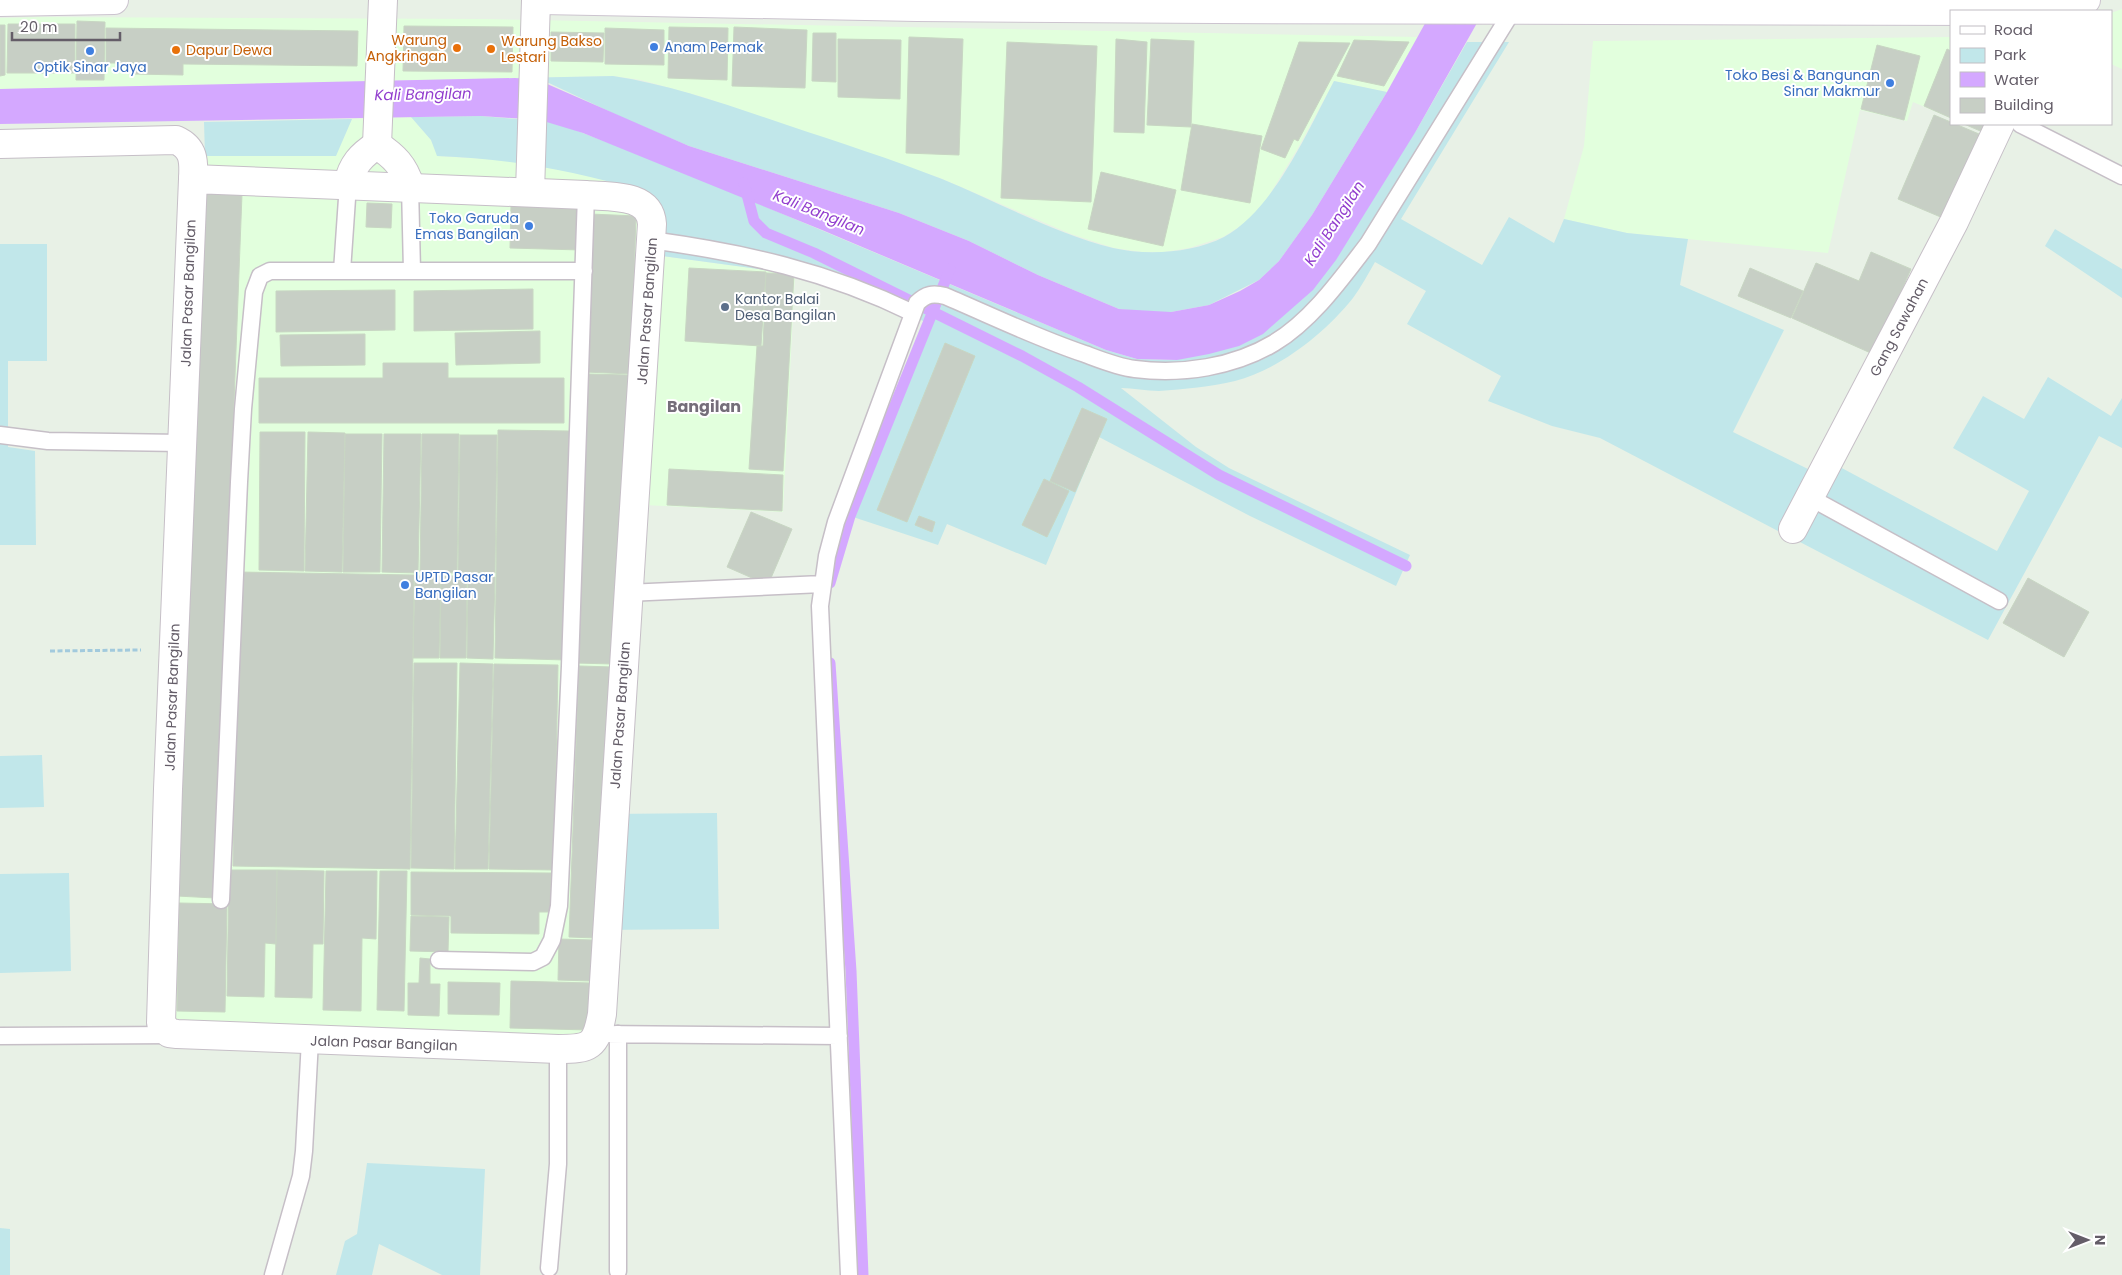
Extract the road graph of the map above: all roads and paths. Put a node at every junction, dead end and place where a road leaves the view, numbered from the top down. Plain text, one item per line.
1 (47, 0) edge
2 (114, 0) edge
3 (383, 0) edge
4 (536, 0) edge
5 (542, 0) edge
6 (2086, 0) edge
7 (0, 2) edge
8 (1416, 7) edge
9 (1510, 7) edge
10 (1950, 10) edge
11 (2052, 10) edge
12 (2000, 125) edge
13 (2022, 125) edge
14 (377, 136) junction
15 (0, 144) edge
16 (2122, 176) edge
17 (193, 179) junction
18 (348, 184) junction
19 (410, 186) junction
20 (530, 192) junction
21 (586, 195) junction
22 (651, 240) junction
23 (342, 271) junction
24 (412, 271) junction
25 (584, 271) junction
26 (913, 313) junction
27 (0, 435) edge
28 (182, 442) junction
29 (1809, 497) junction
30 (1793, 529) dead end
31 (822, 584) junction
32 (627, 593) junction
33 (1999, 601) dead end
34 (174, 650) junction
35 (50, 651) dead end
36 (221, 900) dead end
37 (439, 960) dead end
38 (177, 1034) junction
39 (608, 1034) junction
40 (0, 1036) edge
41 (839, 1036) junction
42 (310, 1040) junction
43 (558, 1049) junction
44 (549, 1268) dead end
45 (618, 1271) dead end
46 (273, 1275) edge
47 (849, 1275) edge

1 - 2 street
1 - 7 street
3 - 14 street
4 - 20 street
5 - 8 street
6 - 11 street
8 - 9 street
9 - 10 street
9 - 26 lane
12 - 29 street, Gang Sawahan
13 - 16 lane
14 - 18 street
14 - 19 street
15 - 17 street
17 - 18 street, Jalan Pasar Bangilan
17 - 28 street, Jalan Pasar Bangilan
18 - 19 street, Jalan Pasar Bangilan
18 - 23 lane
19 - 20 street, Jalan Pasar Bangilan
19 - 24 lane
20 - 21 street, Jalan Pasar Bangilan
21 - 22 street, Jalan Pasar Bangilan
21 - 25 lane
22 - 26 lane
22 - 32 street, Jalan Pasar Bangilan
23 - 24 lane
23 - 36 lane
24 - 25 lane
25 - 37 lane
26 - 31 lane
27 - 28 lane
28 - 34 street, Jalan Pasar Bangilan
29 - 30 street, Gang Sawahan
29 - 33 lane
31 - 32 lane
31 - 41 lane
32 - 39 street, Jalan Pasar Bangilan
34 - 35 path
34 - 38 street, Jalan Pasar Bangilan
38 - 40 lane
38 - 42 street, Jalan Pasar Bangilan
39 - 41 lane
39 - 43 street, Jalan Pasar Bangilan
39 - 45 lane
41 - 47 lane
42 - 43 street, Jalan Pasar Bangilan
42 - 46 lane
43 - 44 lane

